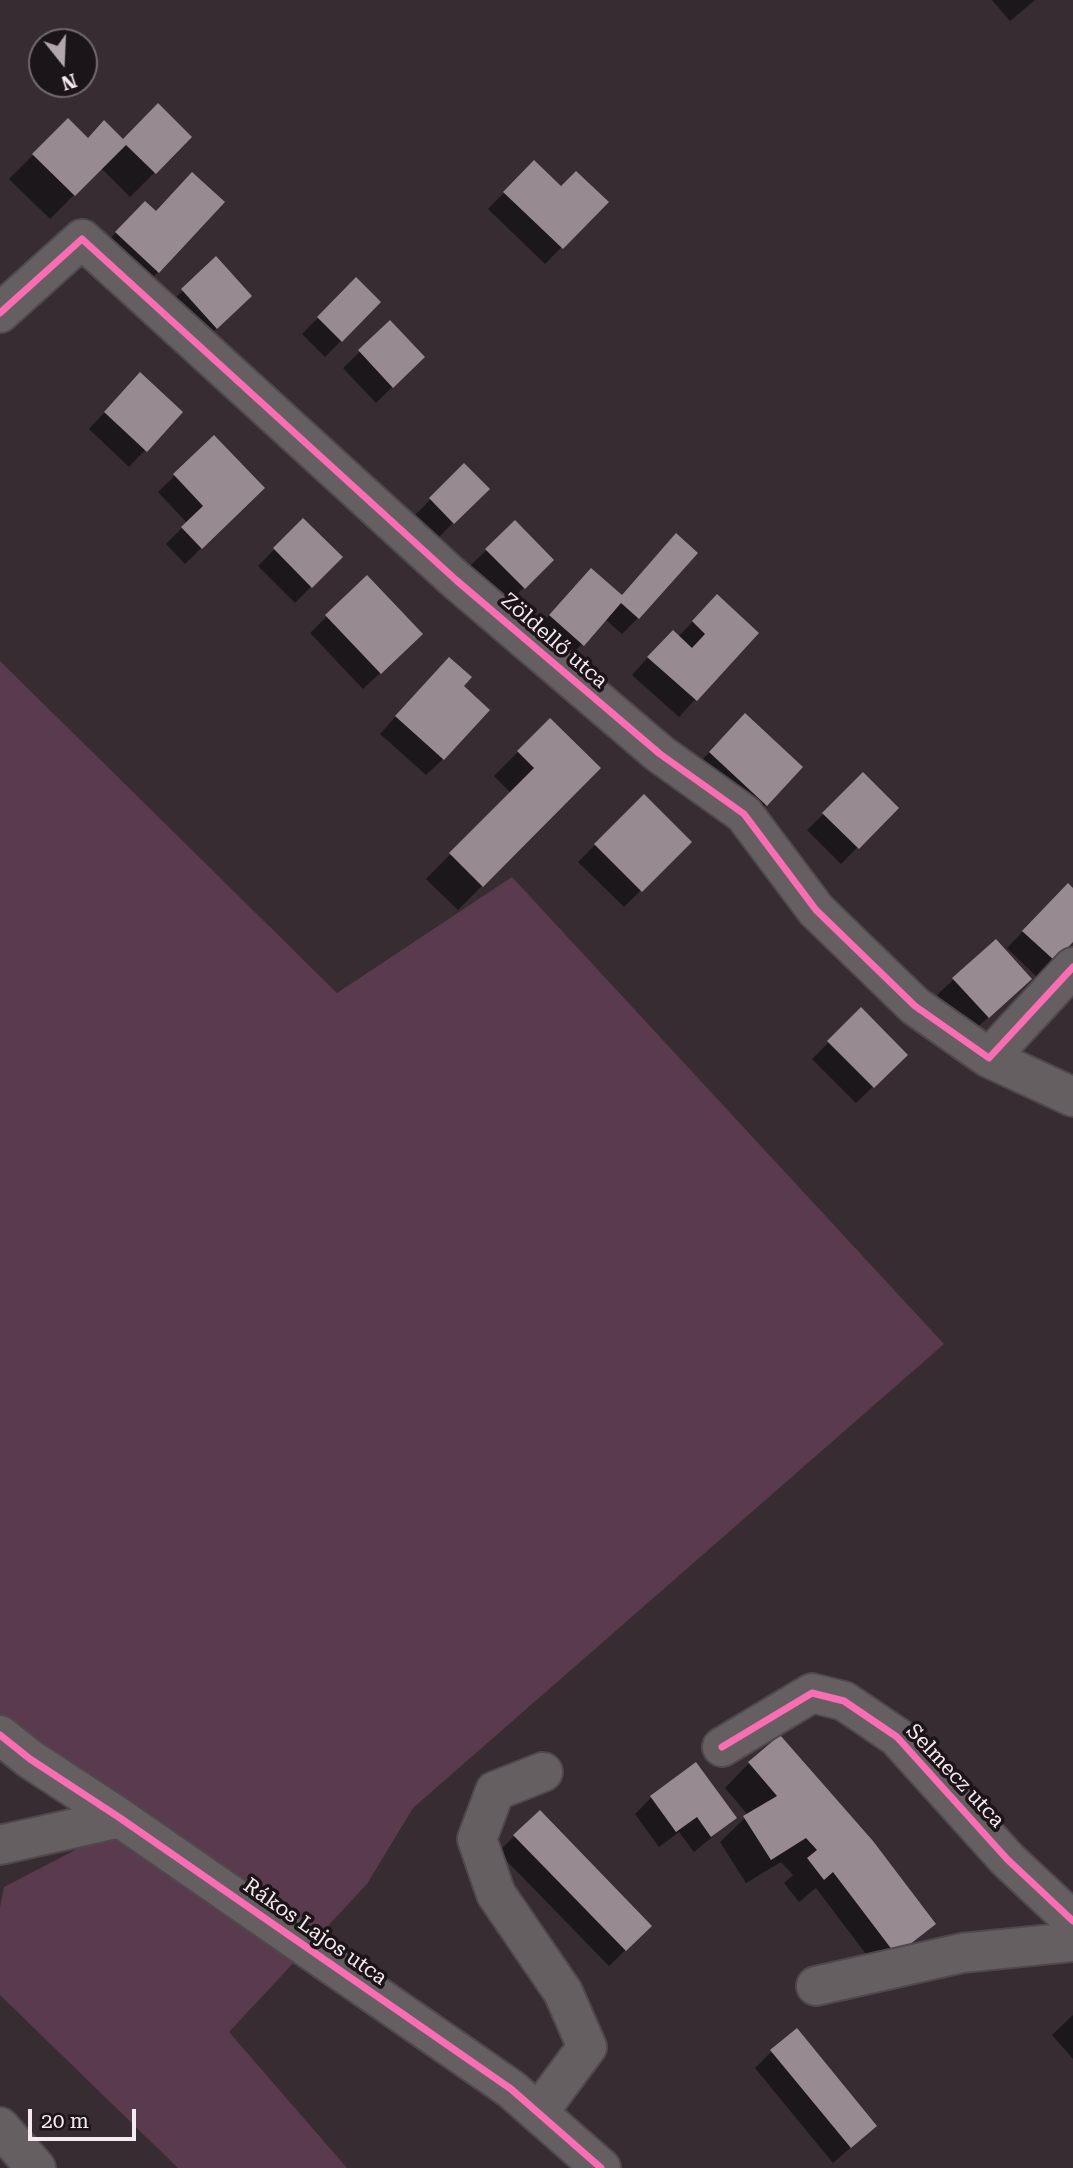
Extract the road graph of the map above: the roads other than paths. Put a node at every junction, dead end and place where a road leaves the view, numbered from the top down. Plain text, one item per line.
1 (0, 313) edge
2 (1073, 967) edge
3 (989, 1058) junction
4 (1073, 1097) edge
5 (0, 1735) edge
6 (722, 1747) dead end
7 (543, 1772) dead end
8 (121, 1818) junction
9 (0, 1844) edge
10 (1073, 1921) edge
11 (1073, 1942) edge
12 (816, 1986) dead end
13 (538, 2113) junction
14 (0, 2127) edge
15 (36, 2168) edge
16 (601, 2168) edge

1 - 3 street, Zöldellő utca
2 - 3 street
3 - 4 street
5 - 8 street, Rákos Lajos utca
6 - 10 street, Selmecz utca
7 - 13 street
8 - 9 street
8 - 13 street, Rákos Lajos utca
11 - 12 street
13 - 16 street, Rákos Lajos utca
14 - 15 street

